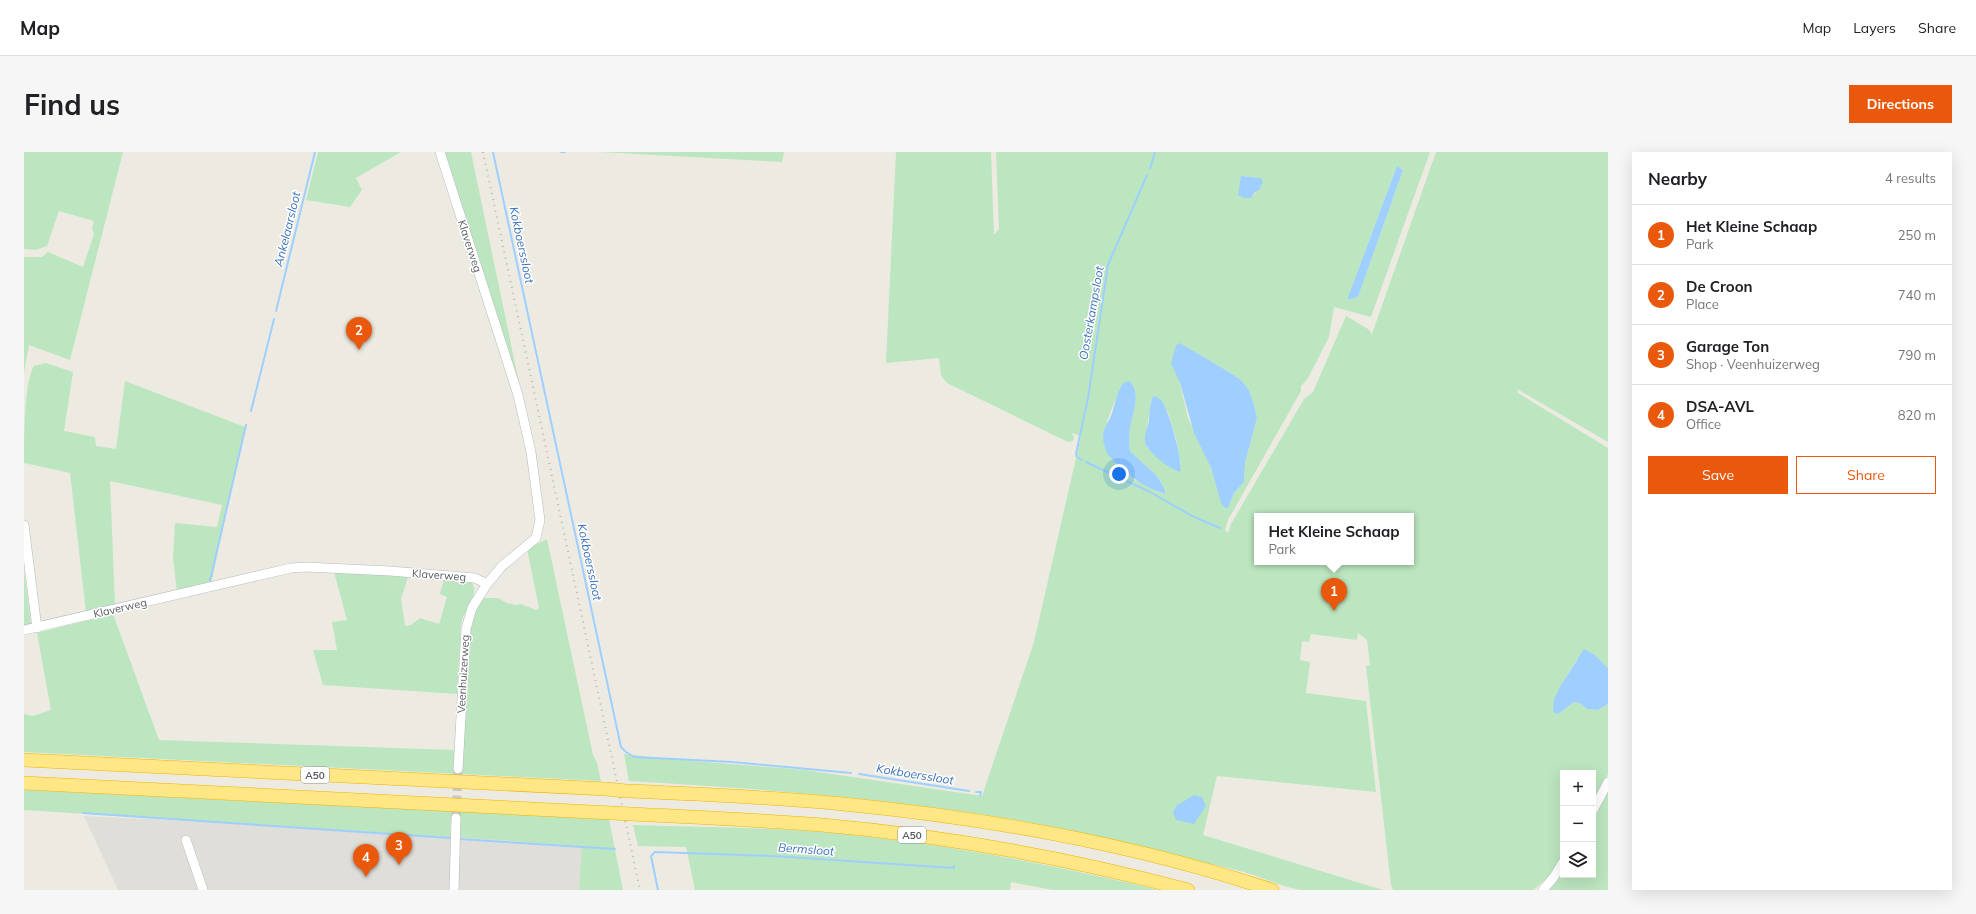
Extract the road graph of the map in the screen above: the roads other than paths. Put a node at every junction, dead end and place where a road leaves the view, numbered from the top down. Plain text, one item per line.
1 (440, 152) edge
2 (24, 525) edge
3 (487, 584) junction
4 (37, 628) junction
5 (24, 630) edge
6 (24, 760) edge
7 (458, 769) tunnel mouth
8 (1608, 782) edge
9 (24, 784) edge
10 (1595, 806) edge
11 (456, 818) tunnel mouth
12 (186, 840) dead end
13 (1560, 867) edge
14 (203, 890) edge
15 (454, 890) edge
16 (1188, 890) edge
17 (1272, 890) edge
18 (1543, 890) edge

1 - 3 street, Klaverweg
2 - 4 street
3 - 4 street, Klaverweg
3 - 7 street, Veenhuizerweg
4 - 5 street, Klaverweg
6 - 17 highway, A50, bridge
8 - 10 street
9 - 16 highway, A50, bridge
11 - 15 street
12 - 14 street
13 - 18 street

